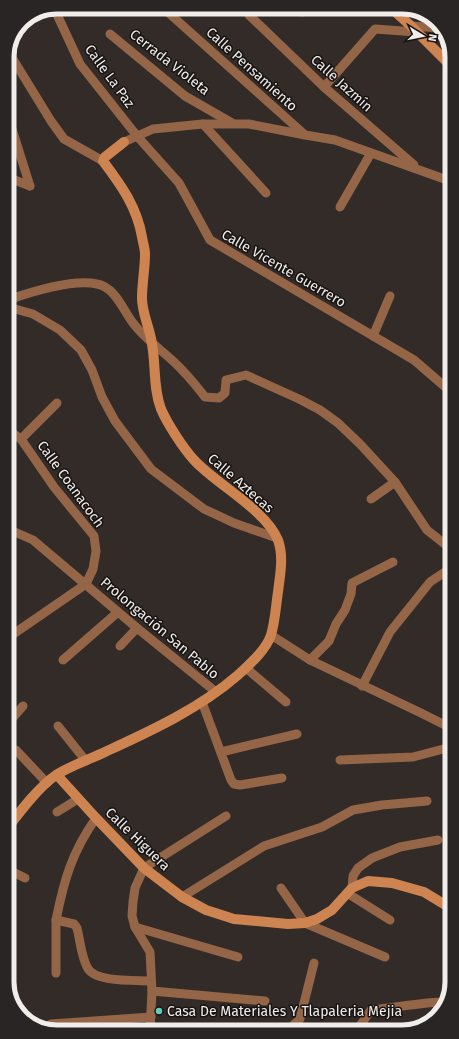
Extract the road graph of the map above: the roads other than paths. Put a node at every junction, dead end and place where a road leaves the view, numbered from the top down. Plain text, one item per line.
1 (57, 14) edge
2 (174, 14) edge
3 (398, 14) edge
4 (249, 15) dead end
5 (433, 28) edge
6 (414, 29) junction
7 (110, 34) dead end
8 (445, 60) edge
9 (14, 62) edge
10 (324, 87) junction
11 (204, 124) junction
12 (233, 124) junction
13 (14, 135) edge
14 (305, 135) junction
15 (137, 136) junction
16 (124, 142) joint
17 (371, 153) junction
18 (104, 159) junction
19 (418, 169) junction
20 (14, 179) edge
21 (445, 180) edge
22 (266, 193) dead end
23 (340, 207) dead end
24 (390, 296) dead end
25 (14, 298) edge
26 (14, 309) edge
27 (373, 336) junction
28 (152, 344) junction
29 (445, 387) edge
30 (57, 403) dead end
31 (14, 434) edge
32 (21, 439) junction
33 (395, 482) junction
34 (371, 500) dead end
35 (14, 532) edge
36 (277, 538) junction
37 (445, 544) edge
38 (393, 562) dead end
39 (445, 572) edge
40 (86, 584) junction
41 (118, 612) junction
42 (136, 628) junction
43 (14, 634) edge
44 (271, 635) junction
45 (120, 646) dead end
46 (63, 660) dead end
47 (310, 660) junction
48 (246, 668) junction
49 (362, 686) junction
50 (216, 692) junction
51 (202, 702) junction
52 (286, 702) dead end
53 (23, 706) dead end
54 (14, 716) edge
55 (445, 725) edge
56 (58, 726) dead end
57 (297, 734) dead end
58 (445, 749) edge
59 (16, 750) dead end
60 (221, 752) junction
61 (340, 760) dead end
62 (86, 761) junction
63 (57, 775) junction
64 (282, 778) dead end
65 (46, 783) junction
66 (78, 799) junction
67 (427, 801) dead end
68 (57, 812) dead end
69 (226, 816) dead end
70 (96, 818) junction
71 (14, 820) edge
72 (438, 840) dead end
73 (144, 868) junction
74 (14, 872) edge
75 (25, 878) dead end
76 (281, 888) dead end
77 (350, 891) junction
78 (182, 897) junction
79 (445, 905) edge
80 (56, 920) junction
81 (390, 920) dead end
82 (305, 923) junction
83 (135, 927) junction
84 (238, 957) dead end
85 (384, 957) dead end
86 (314, 963) dead end
87 (56, 973) dead end
88 (151, 981) junction
89 (152, 991) junction
90 (265, 1001) dead end
91 (440, 1002) edge
92 (151, 1017) junction
93 (51, 1024) dead end
94 (150, 1025) edge
95 (293, 1025) edge
96 (360, 1025) edge

1 - 15 street, Calle La Paz
2 - 14 street, Calle Pensamiento
3 - 6 street
4 - 10 street, Calle Jazmín
5 - 6 street
6 - 8 street
6 - 10 street
7 - 12 street, Cerrada Violeta
9 - 18 street
10 - 19 street, Calle Jazmín
11 - 12 street
11 - 15 street
11 - 22 street
12 - 14 street
13 - 20 street
14 - 17 street
15 - 16 street
15 - 27 street, Calle Vicente Guerrero
16 - 18 street
17 - 19 street
17 - 23 street
18 - 28 street, Calle Aztecas
19 - 21 street
24 - 27 street
25 - 28 street
26 - 36 street
27 - 29 street, Calle Vicente Guerrero
28 - 33 street
28 - 36 street, Calle Aztecas
30 - 32 street
31 - 32 street, Calle Coanacoch
32 - 40 street, Calle Coanacoch
33 - 34 street
33 - 37 street
35 - 40 street, Prolongación San Pablo
36 - 44 street, Calle Aztecas
38 - 47 street
39 - 49 street
40 - 41 street, Prolongación San Pablo
40 - 43 street
41 - 42 street, Prolongación San Pablo
41 - 46 street
42 - 45 street
42 - 50 street, Prolongación San Pablo
44 - 47 street
44 - 48 street, Calle Aztecas
47 - 49 street
48 - 50 street, Calle Aztecas
48 - 52 street
49 - 55 street
50 - 51 street, Calle Aztecas
51 - 60 street
51 - 62 street, Calle Aztecas
53 - 54 street
56 - 62 street
57 - 60 street
58 - 61 street
59 - 65 street
60 - 64 street
62 - 63 street, Calle Aztecas
63 - 65 street, Calle Aztecas
63 - 66 street, Calle Higuera
65 - 71 street, Calle Aztecas
66 - 68 street
66 - 70 street, Calle Higuera
67 - 78 street
69 - 73 street
70 - 73 street, Calle Higuera
70 - 80 street
72 - 77 street
73 - 78 street, Calle Higuera
73 - 83 street
74 - 75 street
76 - 82 street
77 - 79 street, Calle Higuera
77 - 81 street
77 - 82 street, Calle Higuera
78 - 82 street, Calle Higuera
80 - 87 street
80 - 88 street
82 - 85 street
83 - 84 street
83 - 88 street
86 - 95 street
88 - 89 street
89 - 90 street
89 - 92 street
91 - 96 street
92 - 93 street
92 - 94 street

